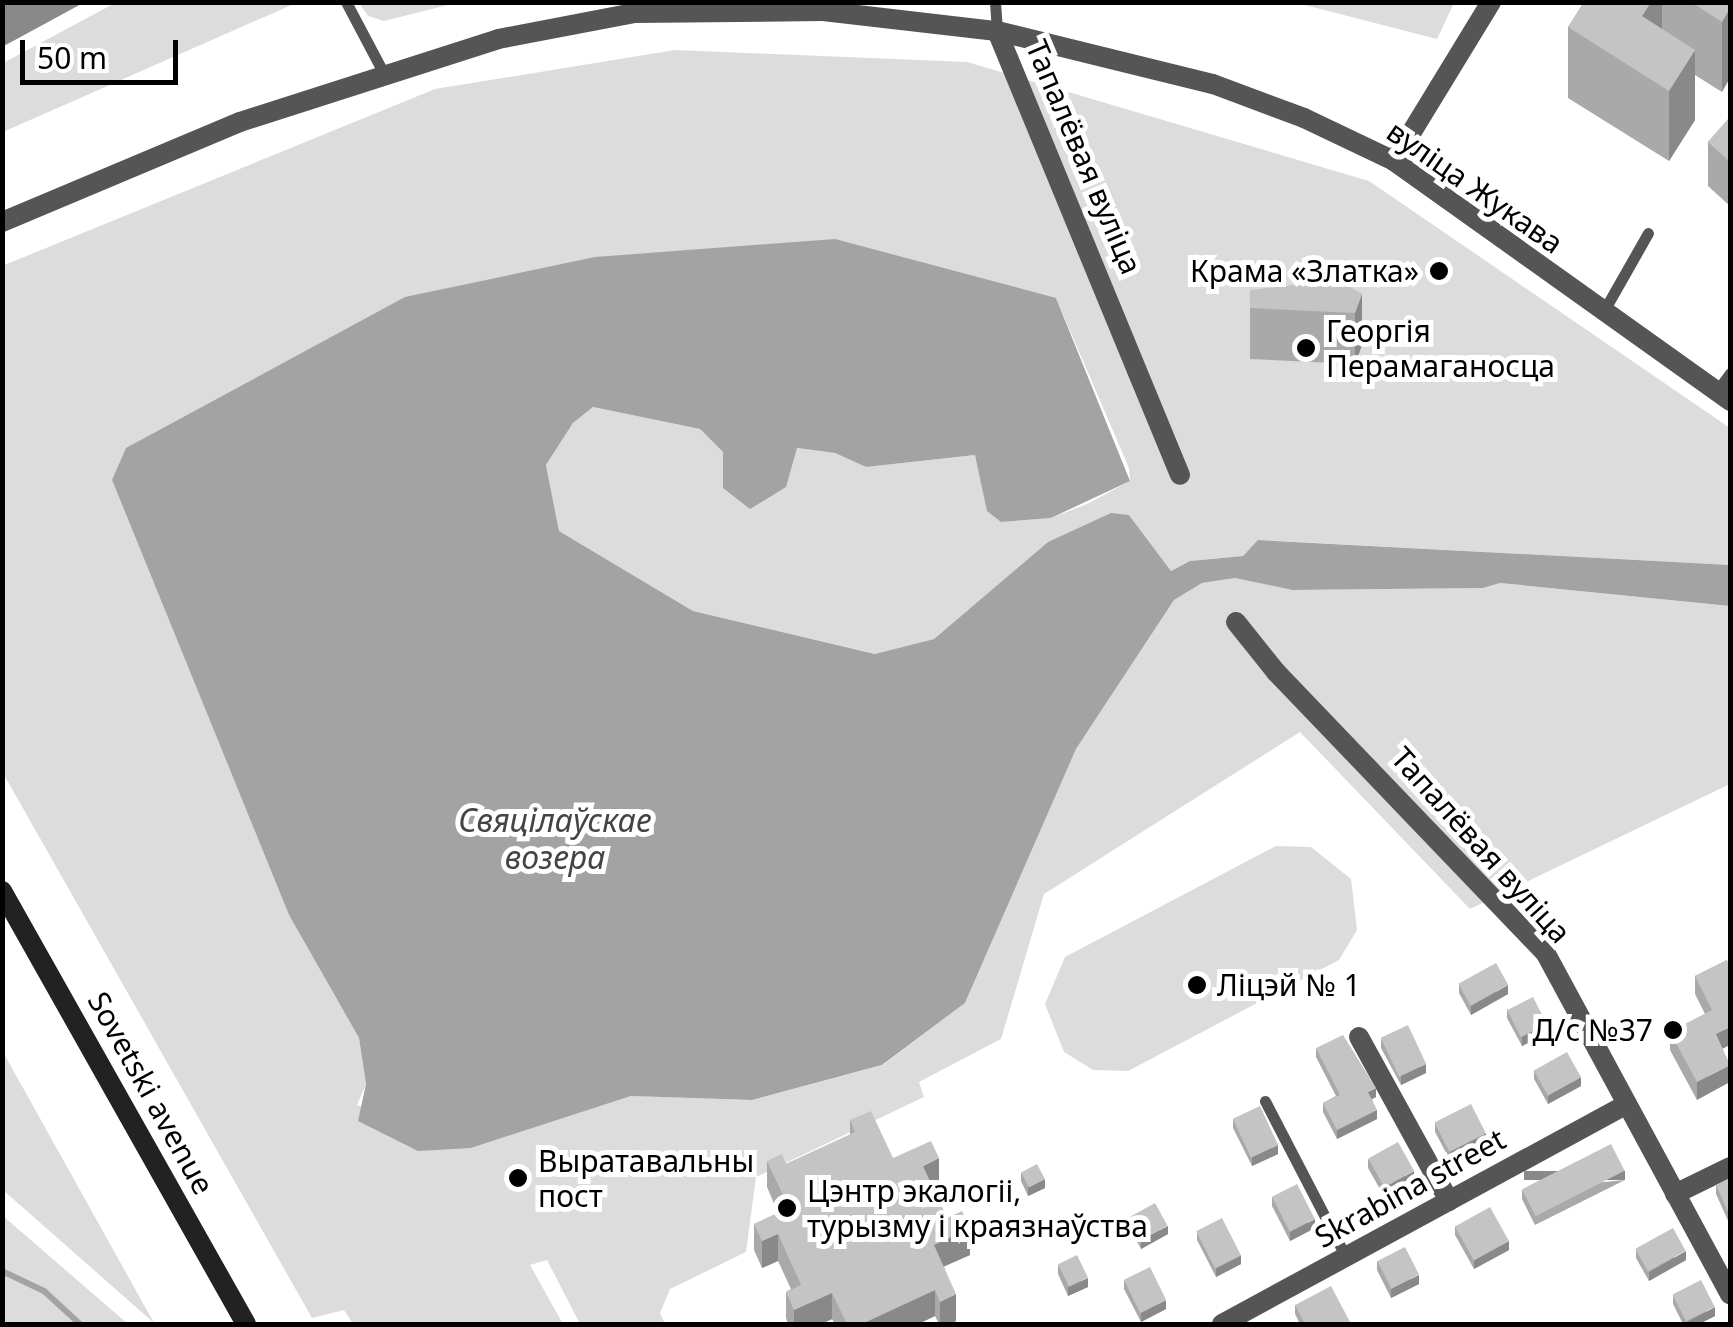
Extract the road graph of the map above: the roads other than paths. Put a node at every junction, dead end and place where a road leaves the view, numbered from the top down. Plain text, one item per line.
1 (346, 2) edge
2 (995, 2) edge
3 (1491, 2) edge
4 (997, 31) junction
5 (382, 72) junction
6 (1394, 161) junction
7 (2, 222) edge
8 (1648, 233) dead end
9 (1602, 314) junction
10 (1730, 374) edge
11 (1724, 396) edge
12 (1180, 475) dead end
13 (1236, 622) dead end
14 (2, 891) edge
15 (1359, 1037) dead end
16 (1264, 1101) dead end
17 (1626, 1105) junction
18 (1730, 1167) edge
19 (1675, 1194) junction
20 (1450, 1201) junction
21 (1346, 1257) junction
22 (1730, 1294) edge
23 (246, 1324) edge
24 (1222, 1324) edge

1 - 5 lane
2 - 4 lane
3 - 6 street
4 - 5 street, вуліца Жукава
4 - 6 street, вуліца Жукава
4 - 12 street, Тапалёвая вуліца
5 - 7 street, вуліца Жукава
6 - 9 street, вуліца Жукава
8 - 9 lane
9 - 11 street, вуліца Жукава
10 - 11 lane
13 - 17 street, Тапалёвая вуліца
14 - 23 main road, Sovetski avenue
15 - 20 street
16 - 21 lane
17 - 19 street, Тапалёвая вуліца
17 - 20 street, Skrabina street
18 - 19 street
19 - 22 street, Тапалёвая вуліца
20 - 21 street, Skrabina street
21 - 24 street, Skrabina street

